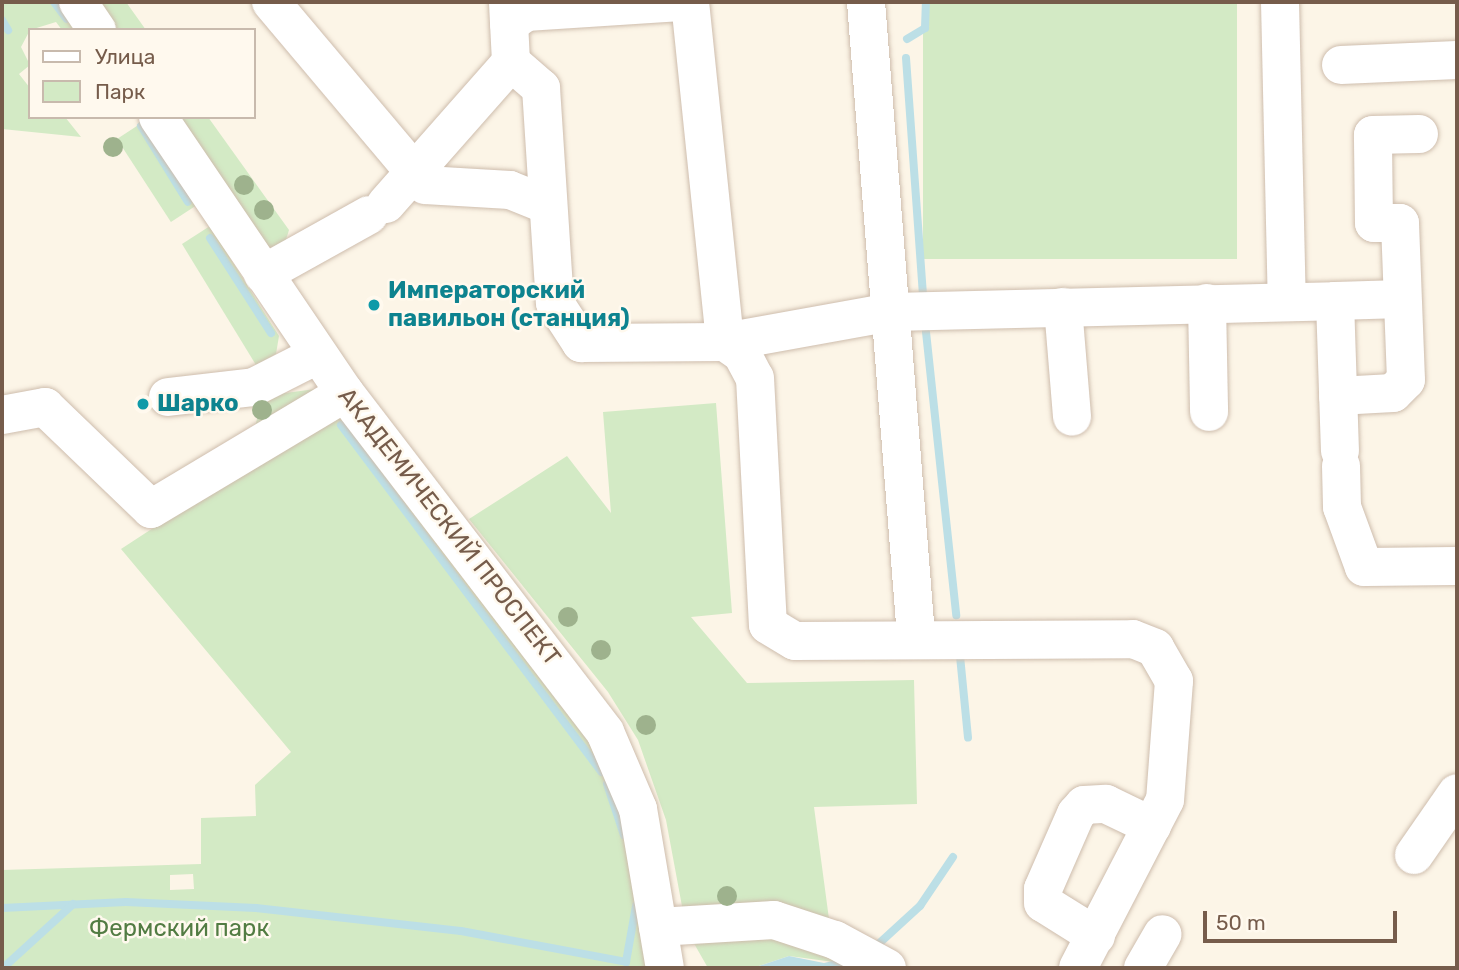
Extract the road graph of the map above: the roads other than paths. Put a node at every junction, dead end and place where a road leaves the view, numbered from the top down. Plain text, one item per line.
1 (78, 2) edge
2 (271, 2) edge
3 (678, 2) edge
4 (690, 2) edge
5 (866, 2) edge
6 (1280, 2) edge
7 (509, 13) edge
8 (96, 28) edge
9 (1457, 60) edge
10 (510, 62) junction
11 (1340, 65) dead end
12 (159, 119) edge
13 (1419, 134) dead end
14 (413, 172) junction
15 (547, 205) junction
16 (262, 274) junction
17 (1402, 299) junction
18 (1335, 301) junction
19 (1287, 302) junction
20 (1207, 303) junction
21 (1063, 307) junction
22 (891, 312) junction
23 (724, 342) junction
24 (317, 355) junction
25 (345, 393) junction
26 (1338, 396) junction
27 (168, 397) dead end
28 (1209, 412) dead end
29 (2, 415) edge
30 (1072, 417) dead end
31 (1457, 566) edge
32 (916, 636) junction
33 (1457, 793) edge
34 (1152, 825) junction
35 (1414, 855) dead end
36 (658, 927) junction
37 (1163, 934) dead end
38 (1087, 952) edge
39 (665, 968) edge
40 (887, 968) edge
41 (1143, 968) edge

1 - 8 street
2 - 14 street
3 - 7 street
4 - 23 street
5 - 22 street
6 - 19 street
7 - 10 street
9 - 11 street
10 - 14 street
10 - 15 street
12 - 16 street, АКАДЕМИЧЕСКИЙ ПРОСПЕКТ
13 - 17 street
14 - 15 street
14 - 16 street
15 - 23 street
16 - 24 street, АКАДЕМИЧЕСКИЙ ПРОСПЕКТ
17 - 18 street
17 - 26 street
18 - 19 street
18 - 26 street
19 - 20 street
20 - 21 street
20 - 28 street
21 - 22 street
21 - 30 street
22 - 23 street
22 - 32 street
23 - 32 street
24 - 25 street, АКАДЕМИЧЕСКИЙ ПРОСПЕКТ
24 - 27 street
25 - 29 street
25 - 36 street, АКАДЕМИЧЕСКИЙ ПРОСПЕКТ
26 - 31 street
32 - 34 street
33 - 35 street
34 - 38 street
34 - 38 street
36 - 39 street, АКАДЕМИЧЕСКИЙ ПРОСПЕКТ
36 - 40 street
37 - 41 street

